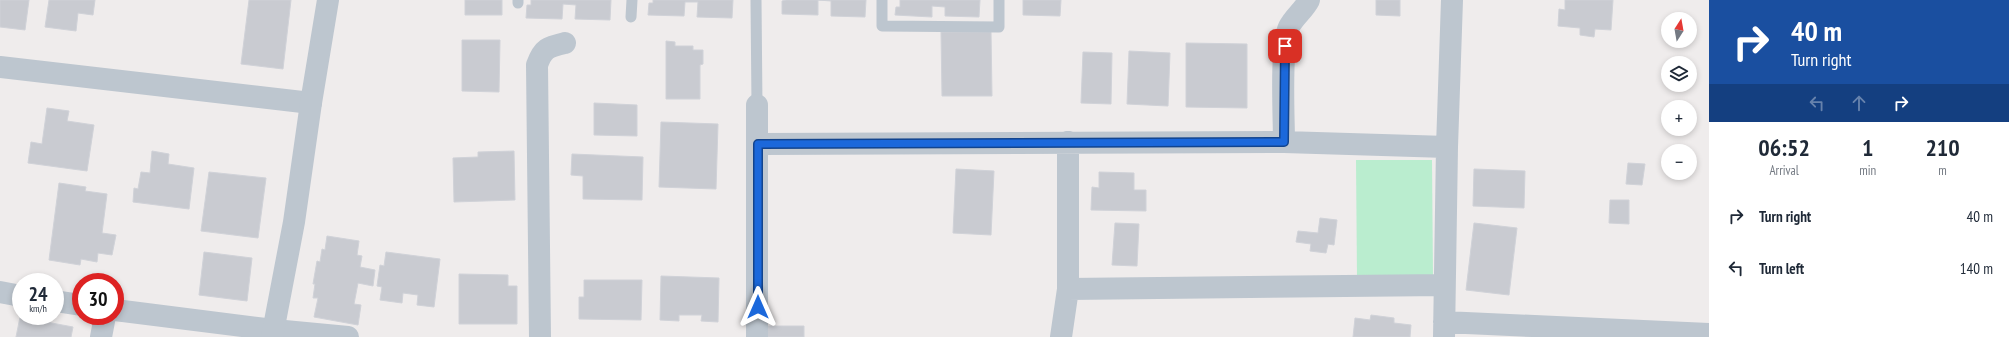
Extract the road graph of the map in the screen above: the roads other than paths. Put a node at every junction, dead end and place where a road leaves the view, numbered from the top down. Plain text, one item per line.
1 (328, 0) edge
2 (632, 0) edge
3 (756, 0) edge
4 (882, 0) edge
5 (999, 0) edge
6 (1309, 0) edge
7 (1452, 0) edge
8 (631, 17) dead end
9 (565, 43) dead end
10 (0, 67) edge
11 (310, 103) junction
12 (757, 105) joint
13 (1068, 142) junction
14 (1284, 142) junction
15 (758, 144) junction
16 (1447, 147) junction
17 (1444, 285) junction
18 (1068, 289) junction
19 (0, 292) edge
20 (12, 294) edge
21 (124, 311) edge
22 (103, 325) edge
23 (1444, 329) edge
24 (273, 333) edge
25 (1709, 334) edge
26 (101, 337) edge
27 (348, 337) edge
28 (540, 337) edge
29 (758, 337) edge
30 (1061, 337) edge

1 - 11 street
2 - 8 lane
3 - 12 lane
4 - 5 lane
6 - 14 street
7 - 16 street
9 - 28 street
10 - 11 street
11 - 24 street
12 - 15 street
13 - 14 street
13 - 15 street
13 - 18 street
14 - 16 street
15 - 29 street
16 - 17 street
17 - 18 street
17 - 23 street
18 - 30 street
19 - 20 street
21 - 24 street
22 - 26 street
23 - 25 street
24 - 27 street

